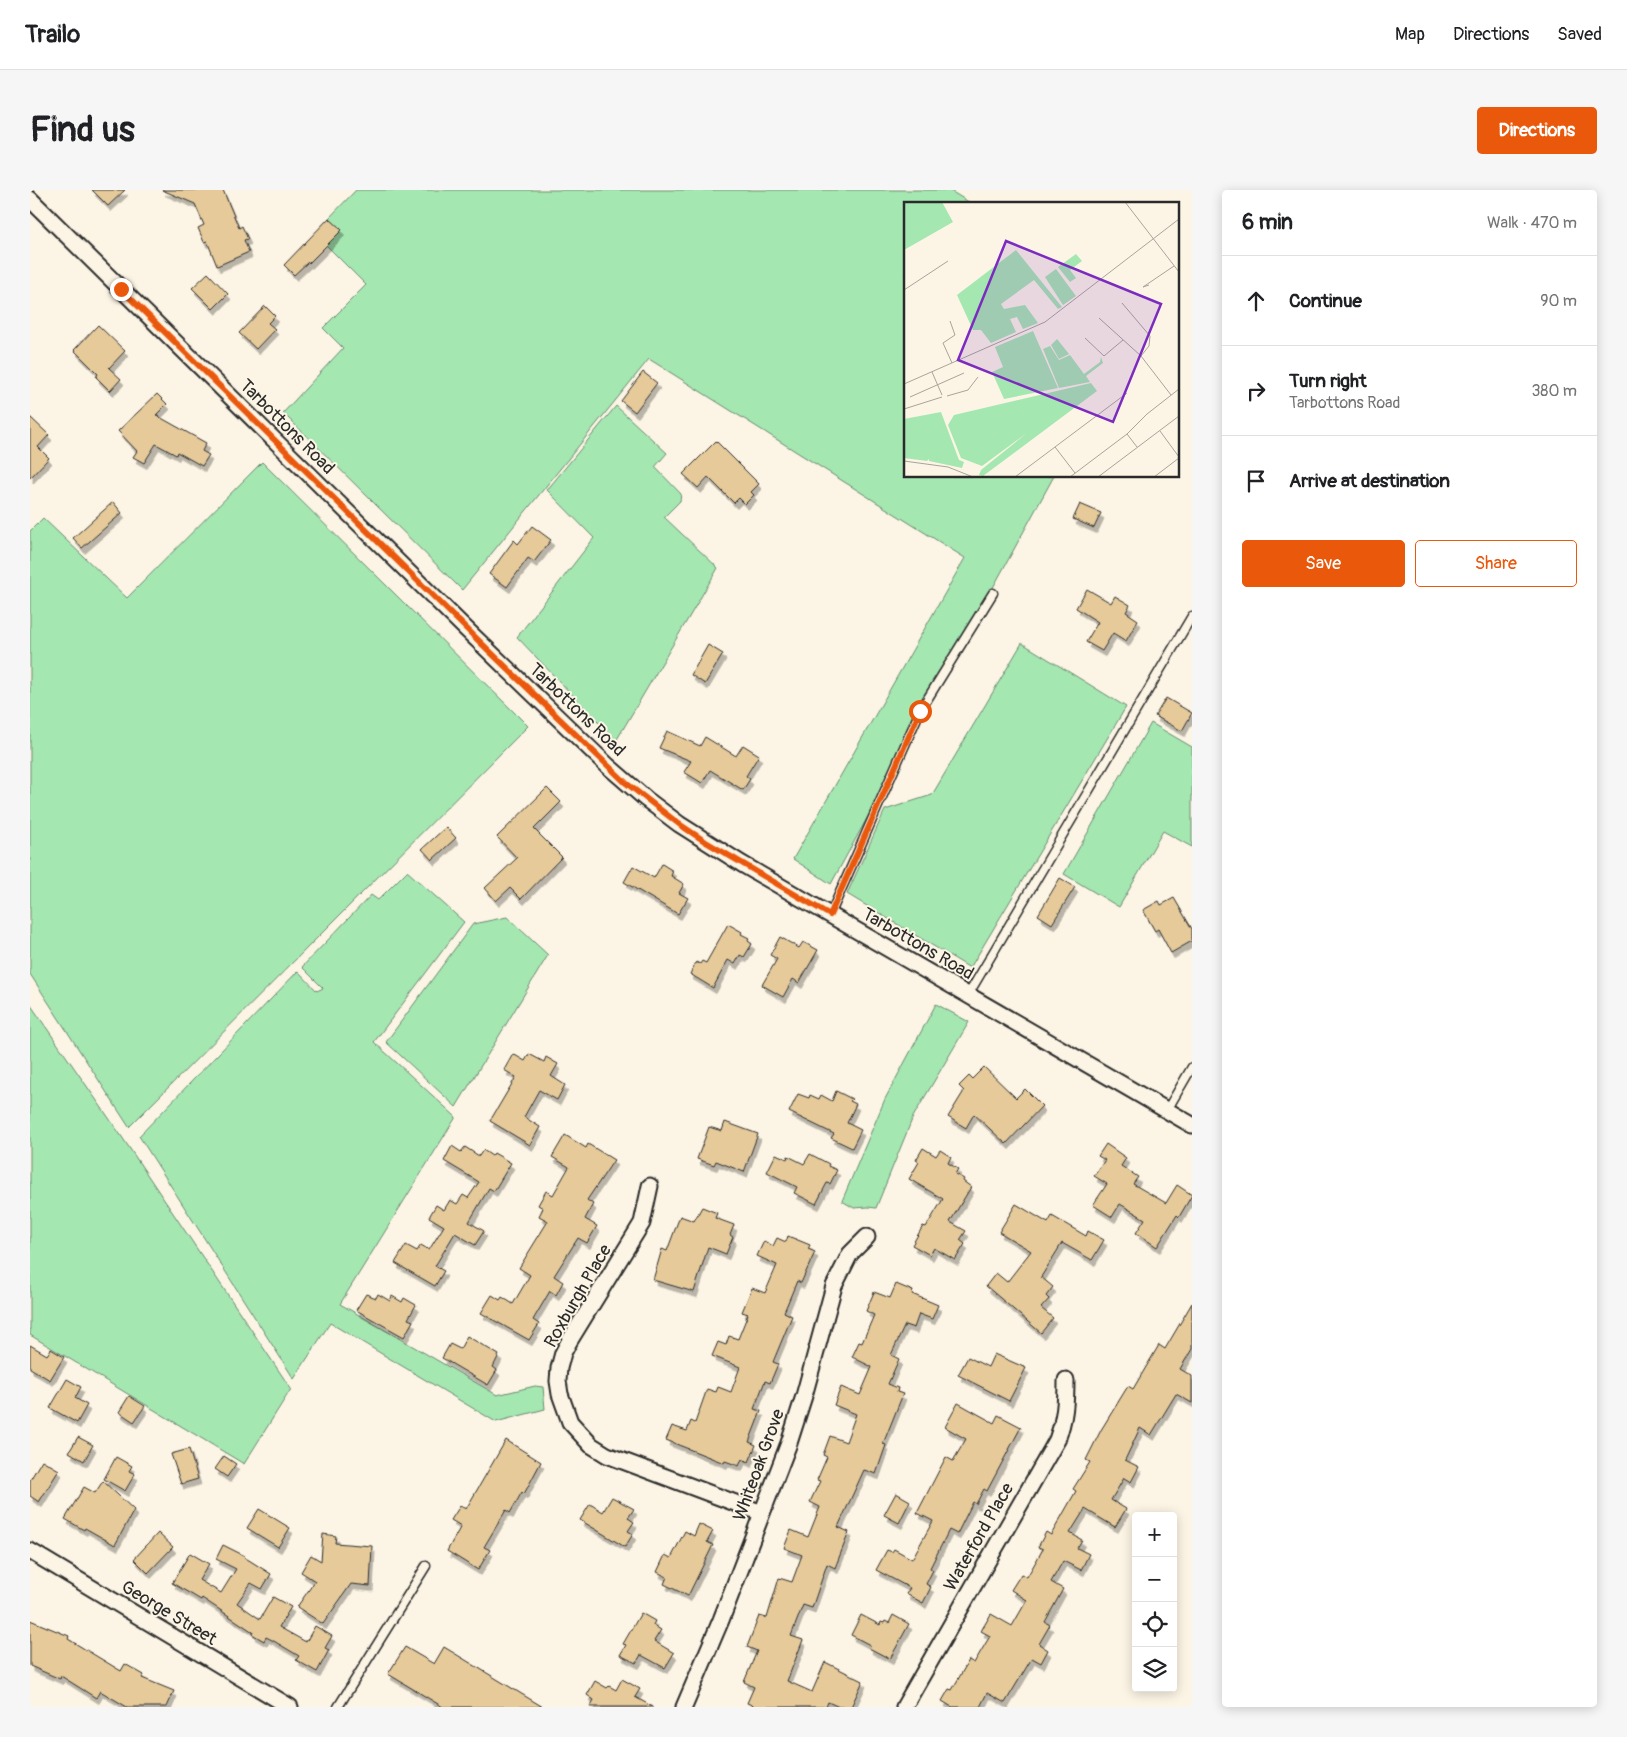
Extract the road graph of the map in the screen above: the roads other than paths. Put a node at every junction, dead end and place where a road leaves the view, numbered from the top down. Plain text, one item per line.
1 (30, 199) edge
2 (993, 593) dead end
3 (1192, 616) edge
4 (830, 915) junction
5 (968, 995) junction
6 (1192, 1067) edge
7 (1168, 1110) junction
8 (1192, 1125) edge
9 (650, 1186) dead end
10 (867, 1237) dead end
11 (1066, 1380) dead end
12 (762, 1513) junction
13 (30, 1551) edge
14 (426, 1566) dead end
15 (290, 1707) edge
16 (338, 1707) edge
17 (684, 1707) edge
18 (904, 1707) edge

1 - 4 street, Tarbottons Road
2 - 4 lane
3 - 5 lane
4 - 5 street, Tarbottons Road
5 - 7 street, Tarbottons Road
6 - 7 lane
7 - 8 street, Tarbottons Road
9 - 12 street, Roxburgh Place
10 - 12 street, Whiteoak Grove
11 - 18 street, Waterford Place
12 - 17 street, Whiteoak Grove
13 - 15 street, George Street
14 - 16 lane

